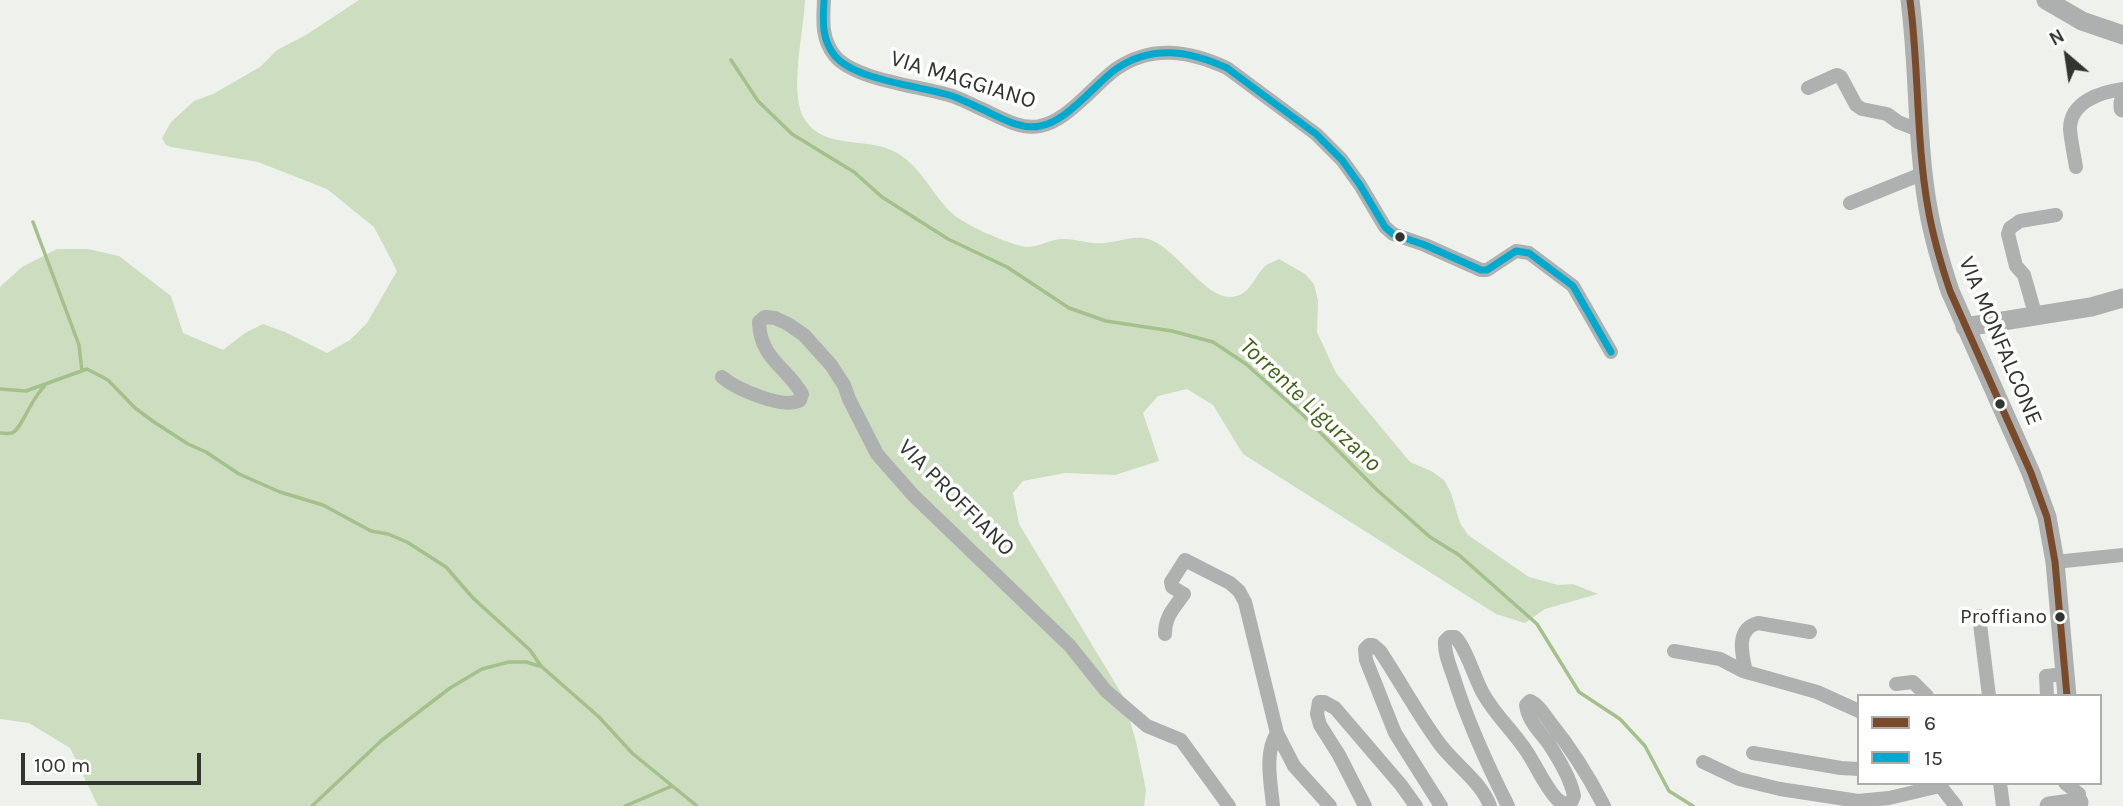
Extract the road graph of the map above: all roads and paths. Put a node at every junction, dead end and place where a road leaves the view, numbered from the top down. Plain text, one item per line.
1 (824, 0) edge
2 (1910, 0) edge
3 (2046, 0) edge
4 (2123, 35) edge
5 (1808, 88) dead end
6 (2123, 89) edge
7 (2123, 102) edge
8 (2123, 108) edge
9 (1921, 131) junction
10 (2076, 167) dead end
11 (1924, 173) junction
12 (1850, 203) dead end
13 (2056, 215) dead end
14 (2123, 298) edge
15 (2036, 317) junction
16 (1965, 327) junction
17 (1611, 352) dead end
18 (722, 377) dead end
19 (2123, 555) edge
20 (2055, 562) junction
21 (1979, 616) dead end
22 (1810, 632) dead end
23 (1165, 634) dead end
24 (1674, 651) dead end
25 (1746, 672) junction
26 (2066, 674) junction
27 (1896, 684) dead end
28 (1925, 694) edge
29 (1989, 694) edge
30 (2047, 694) edge
31 (2067, 694) edge
32 (1857, 709) edge
33 (1277, 733) junction
34 (1753, 753) dead end
35 (1703, 762) dead end
36 (1857, 769) edge
37 (1939, 785) edge
38 (2000, 785) edge
39 (2076, 794) edge
40 (1229, 806) edge
41 (1273, 806) edge
42 (1330, 806) edge
43 (1365, 806) edge
44 (1416, 806) edge
45 (1441, 806) edge
46 (1490, 806) edge
47 (1508, 806) edge
48 (1604, 806) edge
49 (1955, 806) edge
50 (2003, 806) edge
51 (2049, 806) edge

1 - 17 street, VIA MAGGIANO
2 - 9 main road, VIA MONFALCONE
3 - 4 main road
5 - 9 street
6 - 10 street
7 - 8 main road
9 - 11 main road, VIA MONFALCONE
11 - 12 street
11 - 16 main road, VIA MONFALCONE
13 - 15 street
14 - 15 main road
15 - 16 main road
16 - 20 main road, VIA MONFALCONE
18 - 40 street, VIA PROFFIANO
19 - 20 street
20 - 26 main road, VIA MONFALCONE
21 - 29 street
22 - 25 street
23 - 33 street
24 - 25 street
25 - 32 street
26 - 30 street
26 - 31 main road, VIA MONFALCONE
27 - 28 street
33 - 41 street
33 - 42 street
34 - 36 street
35 - 37 street
37 - 49 street
38 - 50 street
39 - 51 main road
43 - 44 street
45 - 46 street
47 - 48 street

